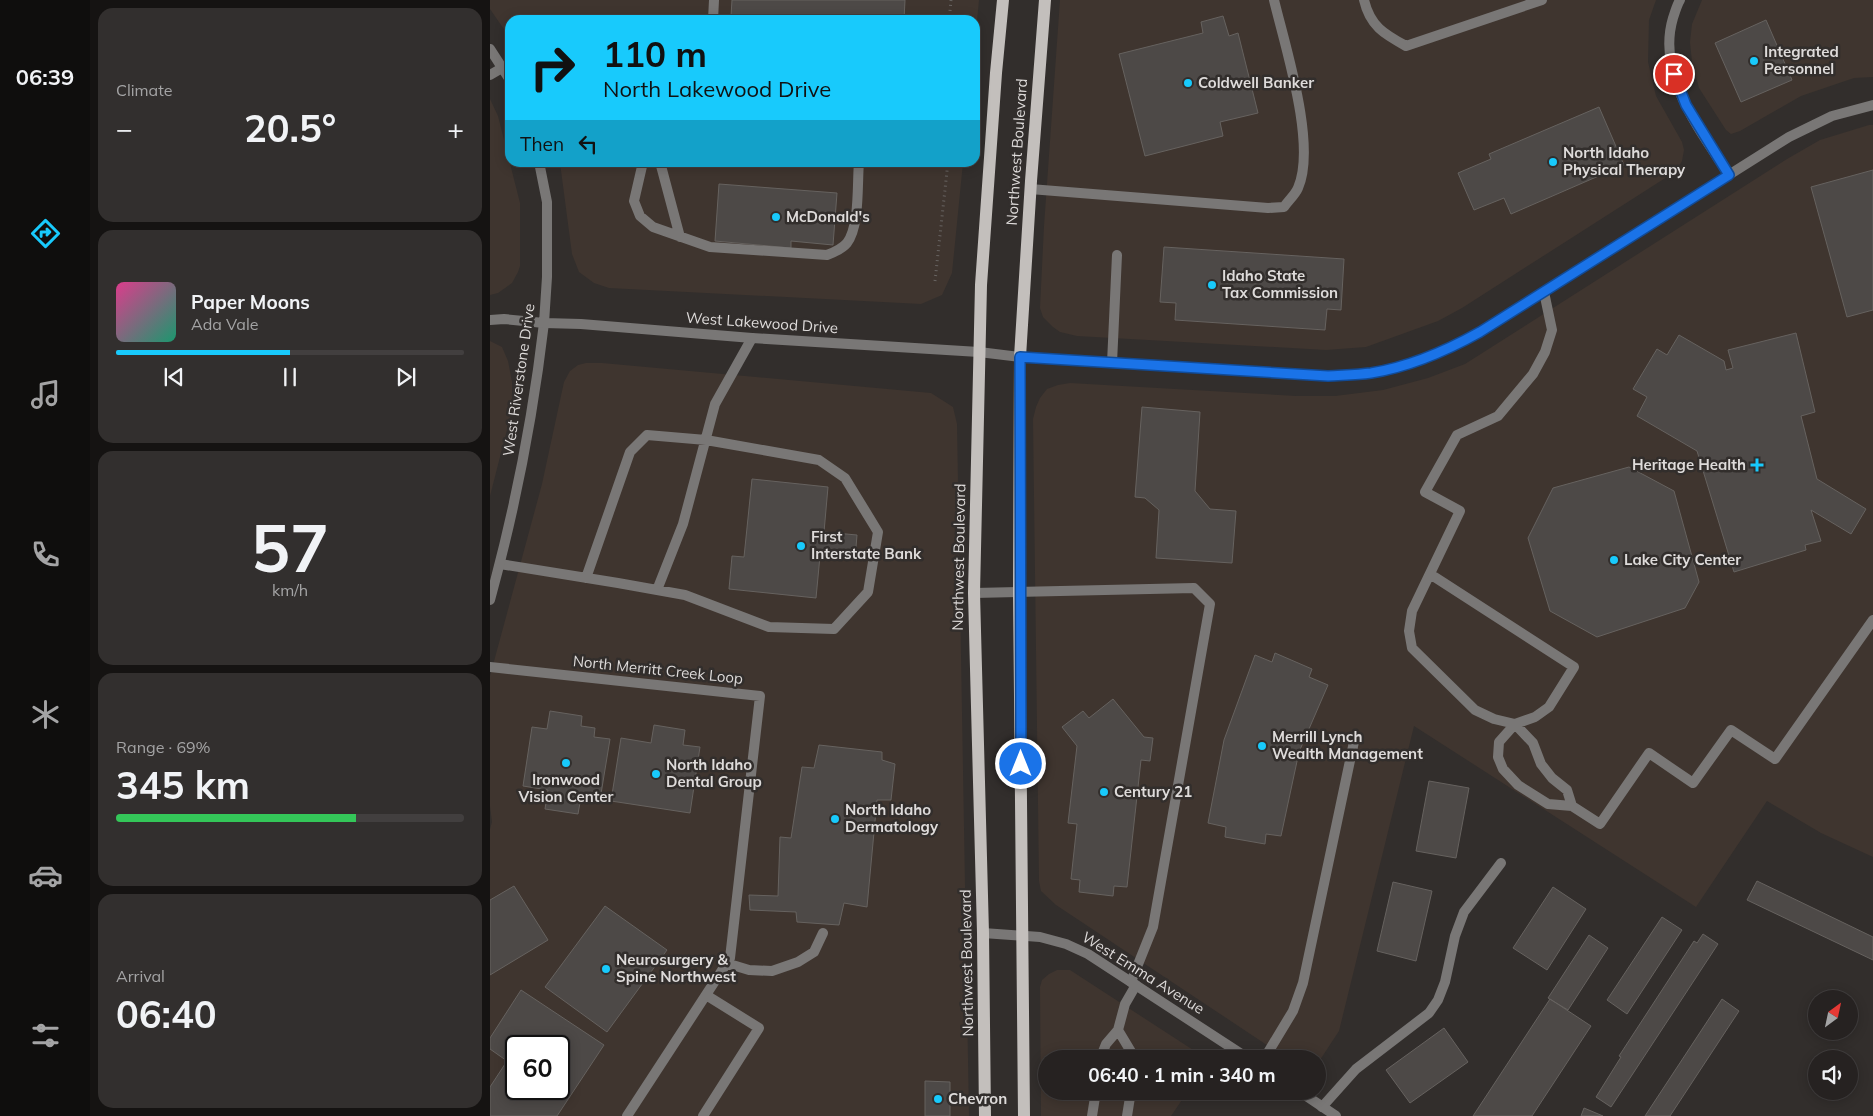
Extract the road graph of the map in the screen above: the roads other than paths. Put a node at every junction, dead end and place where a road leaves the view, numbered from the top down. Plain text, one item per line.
1 (714, 0) edge
2 (1003, 0) edge
3 (1045, 0) edge
4 (1274, 0) edge
5 (1364, 0) edge
6 (1542, 0) edge
7 (1680, 0) edge
8 (713, 15) edge
9 (490, 49) edge
10 (502, 68) junction
11 (505, 72) edge
12 (490, 75) edge
13 (1873, 105) edge
14 (540, 167) edge
15 (642, 167) edge
16 (661, 167) edge
17 (858, 167) edge
18 (1729, 175) junction
19 (1030, 189) junction
20 (680, 237) junction
21 (1117, 255) dead end
22 (1544, 292) junction
23 (490, 320) edge
24 (544, 323) junction
25 (752, 338) junction
26 (979, 352) junction
27 (1020, 357) junction
28 (1112, 363) junction
29 (706, 440) junction
30 (500, 564) junction
31 (1430, 574) junction
32 (586, 578) junction
33 (657, 590) junction
34 (1019, 592) junction
35 (974, 593) junction
36 (490, 600) edge
37 (1873, 620) edge
38 (490, 667) edge
39 (1515, 724) junction
40 (1355, 737) dead end
41 (1572, 806) junction
42 (1502, 863) dead end
43 (822, 933) dead end
44 (983, 933) junction
45 (1022, 936) junction
46 (726, 964) junction
47 (1133, 984) junction
48 (706, 995) junction
49 (1118, 1030) junction
50 (1104, 1050) edge
51 (1128, 1050) edge
52 (1235, 1050) edge
53 (1269, 1050) edge
54 (1095, 1100) edge
55 (1129, 1100) edge
56 (1312, 1100) edge
57 (1322, 1107) junction
58 (627, 1116) edge
59 (703, 1116) edge
60 (985, 1116) edge
61 (1024, 1116) edge
62 (1092, 1116) edge
63 (1126, 1116) edge
64 (1336, 1116) edge

1 - 8 street
2 - 26 main road, Northwest Boulevard
3 - 19 main road, Northwest Boulevard
4 - 19 street
5 - 6 street
7 - 18 street
9 - 10 street
10 - 11 street
10 - 12 street
13 - 18 street, West Lakewood Drive
14 - 24 street, West Riverstone Drive
15 - 20 street
16 - 20 street
17 - 20 street
18 - 22 street, West Lakewood Drive
19 - 27 main road, Northwest Boulevard
21 - 28 street
22 - 28 street, West Lakewood Drive
22 - 31 street
23 - 24 street, West Lakewood Drive
24 - 25 street, West Lakewood Drive
24 - 30 street, West Riverstone Drive
25 - 26 street, West Lakewood Drive
25 - 29 street
26 - 27 street, West Lakewood Drive
26 - 35 main road, Northwest Boulevard
27 - 28 street, West Lakewood Drive
27 - 34 main road, Northwest Boulevard
29 - 32 street
29 - 33 street
29 - 33 street
30 - 32 street
30 - 36 street, West Riverstone Drive
31 - 39 street
31 - 39 street
32 - 33 street
34 - 35 street
34 - 45 main road, Northwest Boulevard
34 - 47 street
35 - 44 main road, Northwest Boulevard
37 - 41 street
38 - 46 street, North Merritt Creek Loop
39 - 41 street
39 - 41 street
40 - 53 street
42 - 57 street
43 - 46 street
44 - 45 street, West Emma Avenue
44 - 60 main road, Northwest Boulevard
45 - 47 street, West Emma Avenue
45 - 61 main road, Northwest Boulevard
46 - 48 street, North Merritt Creek Loop
47 - 49 street
47 - 52 street, West Emma Avenue
48 - 58 street, North Merritt Creek Loop
48 - 59 street
49 - 50 street
49 - 51 street
54 - 62 street
55 - 63 street
56 - 57 street
57 - 64 street

